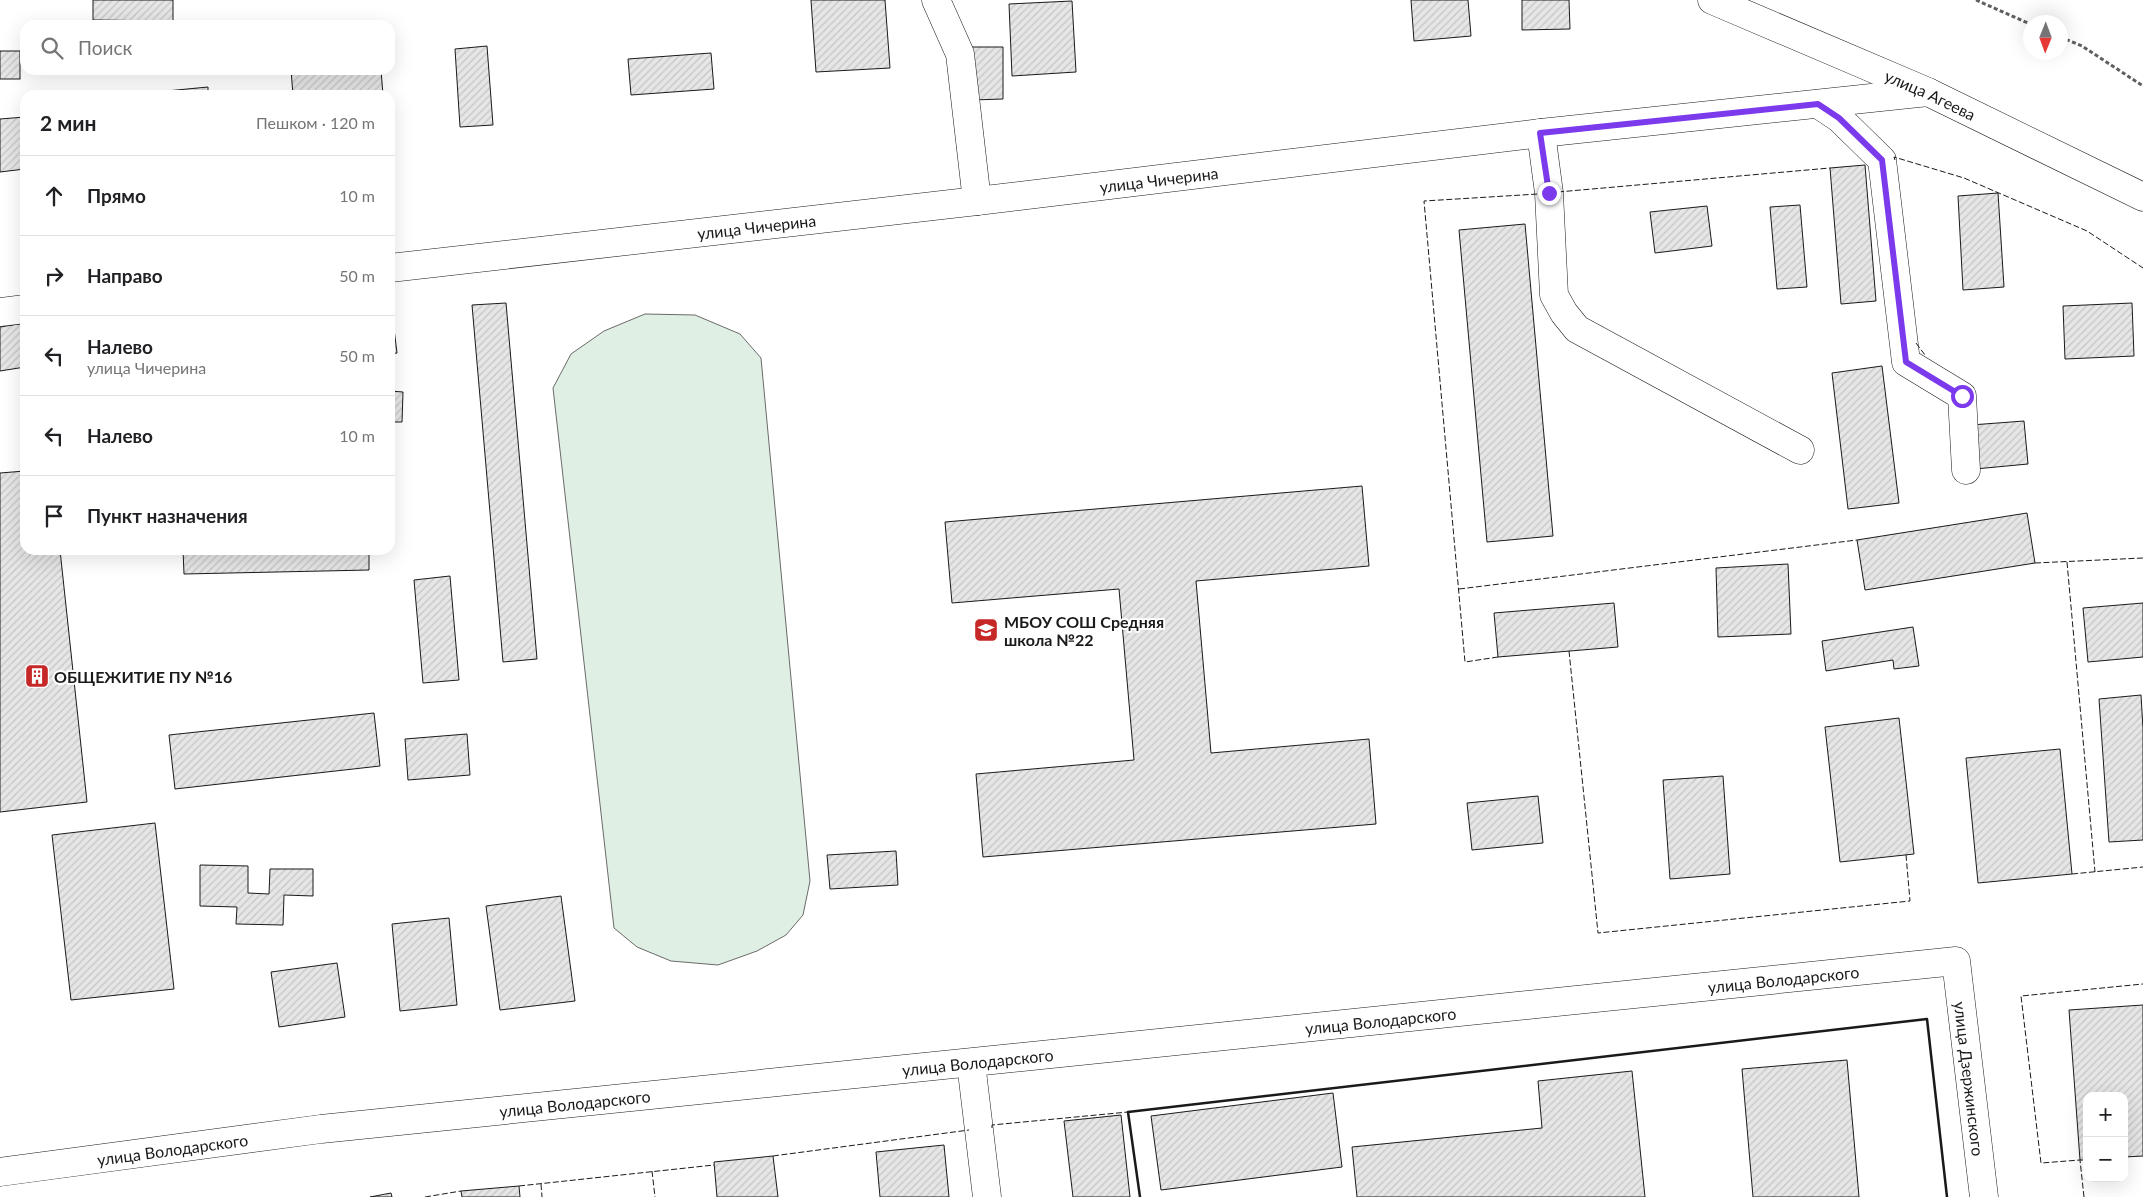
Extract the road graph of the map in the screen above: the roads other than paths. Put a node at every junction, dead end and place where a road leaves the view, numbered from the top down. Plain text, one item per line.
1 (936, 0) edge
2 (1712, 0) edge
3 (1928, 92) junction
4 (1818, 104) junction
5 (1540, 133) junction
6 (2143, 197) edge
7 (976, 201) junction
8 (395, 267) edge
9 (20, 310) edge
10 (0, 312) edge
11 (1800, 450) dead end
12 (1966, 470) dead end
13 (1956, 961) joint
14 (971, 1063) junction
15 (0, 1172) edge
16 (988, 1197) edge
17 (1984, 1197) edge

1 - 7 main road
2 - 3 main road, улица Агеева
3 - 4 main road, улица Чичерина
3 - 6 main road, улица Агеева
4 - 5 main road, улица Чичерина
4 - 12 main road
5 - 7 main road, улица Чичерина
5 - 11 main road
7 - 8 main road, улица Чичерина
9 - 10 main road
13 - 14 main road, улица Володарского
13 - 17 main road, улица Дзержинского
14 - 15 main road, улица Володарского
14 - 16 main road

